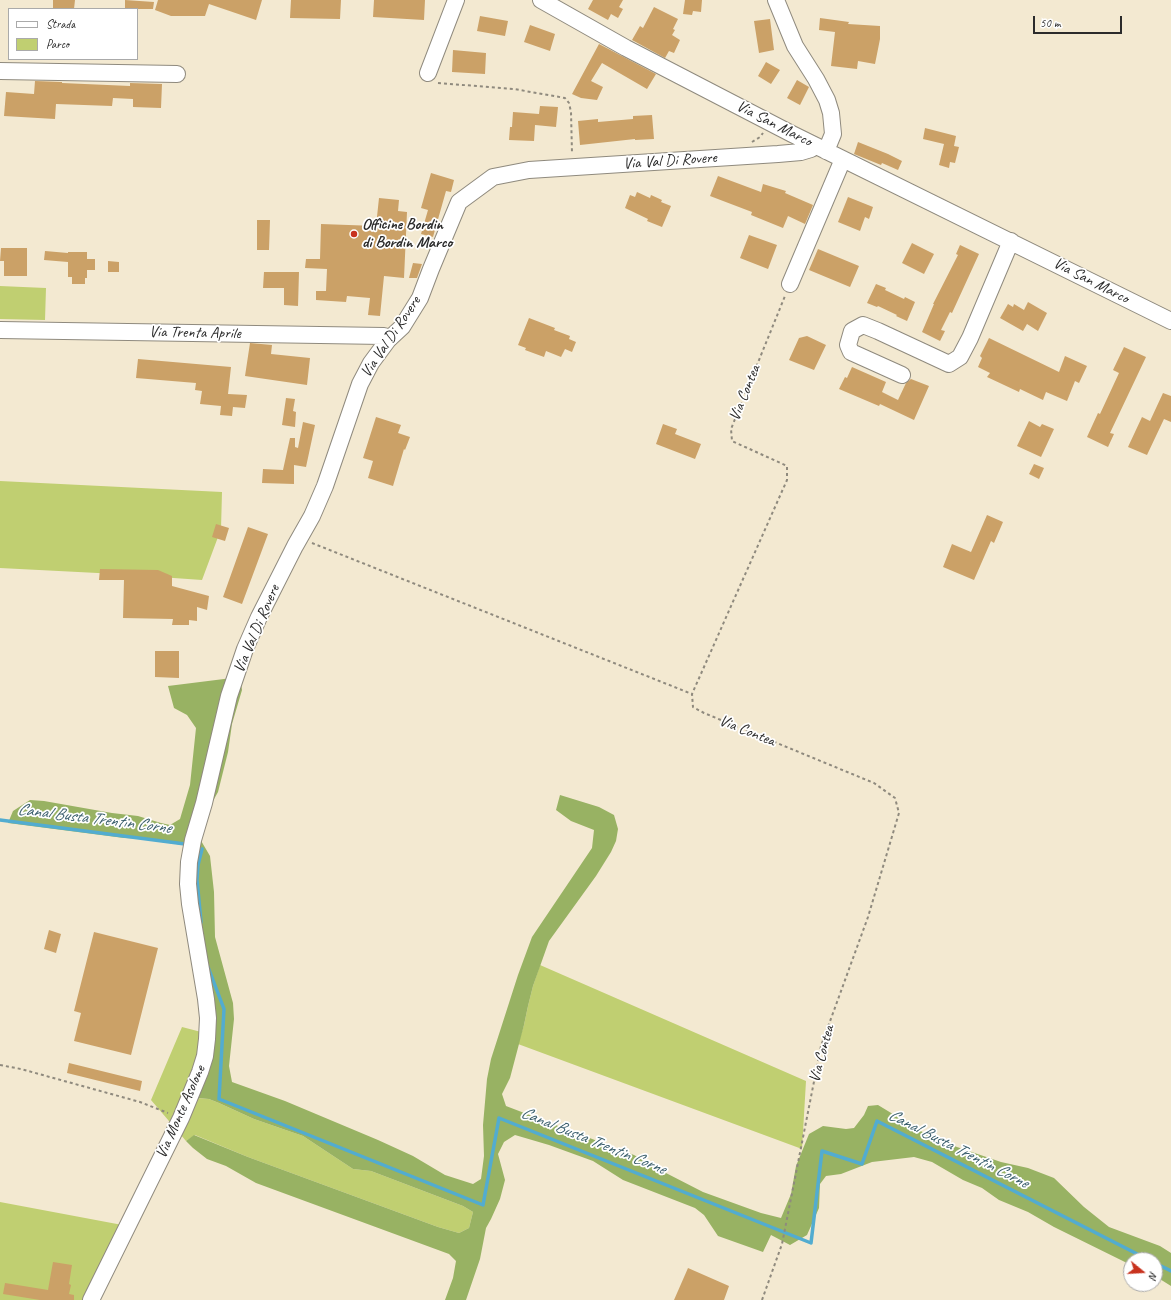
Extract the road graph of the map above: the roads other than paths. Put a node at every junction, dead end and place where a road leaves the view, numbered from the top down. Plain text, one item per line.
1 (456, 0) edge
2 (541, 0) edge
3 (776, 0) edge
4 (0, 72) edge
5 (428, 73) dead end
6 (177, 74) dead end
7 (820, 148) junction
8 (843, 159) junction
9 (1011, 241) junction
10 (790, 284) road end
11 (1171, 321) edge
12 (0, 330) edge
13 (388, 340) junction
14 (902, 375) dead end
15 (189, 862) joint
16 (91, 1300) edge

1 - 5 street
2 - 7 street, Via San Marco
3 - 7 street
4 - 6 street
7 - 8 street, Via San Marco
7 - 13 street, Via Val Di Rovere
8 - 9 street, Via San Marco
8 - 10 street
9 - 11 street, Via San Marco
9 - 14 street
12 - 13 street, Via Trenta Aprile
13 - 15 street, Via Val Di Rovere
15 - 16 street, Via Monte Asolone

